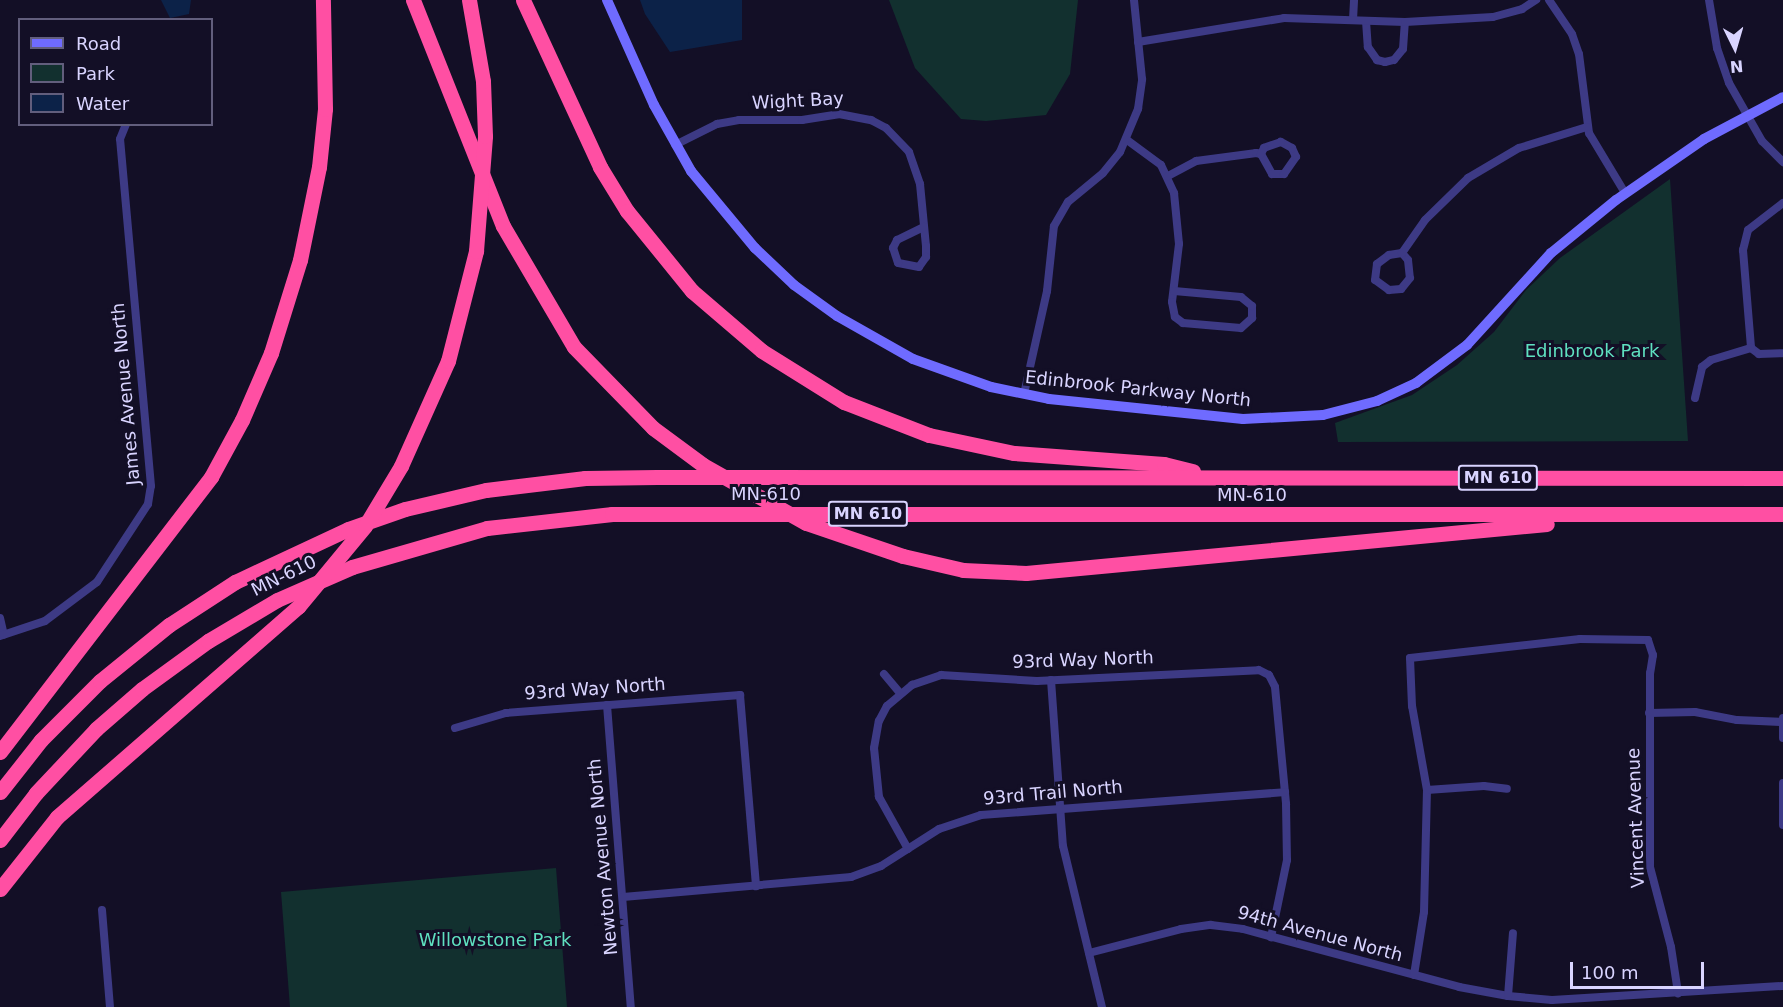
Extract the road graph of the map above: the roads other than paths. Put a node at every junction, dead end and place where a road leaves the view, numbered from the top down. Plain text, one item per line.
1 (323, 0) edge
2 (413, 0) edge
3 (469, 0) edge
4 (523, 0) edge
5 (608, 0) edge
6 (1134, 0) edge
7 (1354, 0) edge
8 (1536, 0) edge
9 (1549, 0) edge
10 (1709, 0) edge
11 (1353, 20) junction
12 (1366, 21) junction
13 (1405, 22) junction
14 (1138, 42) junction
15 (1783, 97) edge
16 (1746, 115) junction
17 (125, 126) edge
18 (1587, 127) junction
19 (1127, 140) junction
20 (675, 145) junction
21 (1261, 154) junction
22 (1783, 162) edge
23 (1168, 176) junction
24 (1625, 193) junction
25 (1783, 203) edge
26 (924, 227) junction
27 (1402, 253) junction
28 (1174, 291) junction
29 (1751, 348) junction
30 (1783, 353) edge
31 (1024, 394) junction
32 (1695, 398) dead end
33 (1213, 477) junction
34 (1783, 477) edge
35 (1783, 516) edge
36 (0, 618) edge
37 (2, 635) edge
38 (884, 674) dead end
39 (1051, 680) junction
40 (900, 693) junction
41 (607, 705) junction
42 (1650, 713) junction
43 (1783, 718) edge
44 (1783, 722) edge
45 (455, 728) dead end
46 (1783, 738) edge
47 (0, 752) edge
48 (1783, 783) edge
49 (1506, 789) dead end
50 (1427, 790) junction
51 (0, 792) edge
52 (1285, 792) junction
53 (1059, 808) junction
54 (1783, 825) edge
55 (0, 840) edge
56 (908, 849) junction
57 (756, 885) junction
58 (0, 888) edge
59 (623, 897) junction
60 (102, 910) dead end
61 (1513, 933) dead end
62 (1271, 937) junction
63 (1089, 953) junction
64 (1414, 975) junction
65 (1783, 986) edge
66 (1678, 993) junction
67 (1508, 996) junction
68 (1573, 1003) edge
69 (110, 1007) edge
70 (631, 1007) edge
71 (1102, 1007) edge

1 - 47 highway
2 - 35 highway
3 - 58 highway
4 - 33 highway
5 - 20 street, Edinbrook Parkway North
6 - 14 street
7 - 11 street
8 - 13 street
9 - 18 street
10 - 16 street
11 - 12 street
11 - 14 street
12 - 13 street
12 - 13 street
14 - 19 street
15 - 16 street, Edinbrook Parkway North
16 - 22 street
16 - 24 street, Edinbrook Parkway North
17 - 37 street, James Avenue North
18 - 24 street
18 - 27 street
19 - 23 street
19 - 31 street
20 - 26 street, Wight Bay
20 - 31 street, Edinbrook Parkway North
21 - 21 street
21 - 23 street
23 - 28 street
24 - 31 street, Edinbrook Parkway North
25 - 29 street
26 - 26 street, Wight Bay
27 - 27 street
28 - 28 street
29 - 30 street
29 - 32 street
33 - 34 highway, MN-610 / MN 610
33 - 51 highway, MN-610 / MN 610
35 - 55 highway, MN-610 / MN 610
36 - 37 street
38 - 40 street
39 - 40 street, 93rd Way North
39 - 52 street, 93rd Way North
39 - 53 street
40 - 56 street
41 - 45 street, 93rd Way North
41 - 57 street, 93rd Way North
41 - 59 street, Newton Avenue North
42 - 44 street
42 - 50 street, Vincent Avenue
42 - 66 street, Vincent Avenue
43 - 44 street
44 - 46 street
48 - 54 street
49 - 50 street
50 - 64 street
52 - 53 street, 93rd Trail North
52 - 62 street
53 - 56 street, 93rd Trail North
53 - 63 street
56 - 57 street, 93rd Trail North
57 - 59 street, 93rd Trail North
59 - 70 street, Newton Avenue North
60 - 69 street
61 - 67 street
62 - 63 street, 94th Avenue North
62 - 64 street, 94th Avenue North
63 - 71 street
64 - 67 street, 94th Avenue North
65 - 66 street, 94th Avenue North
66 - 68 street, 94th Avenue North
67 - 68 street, 94th Avenue North

